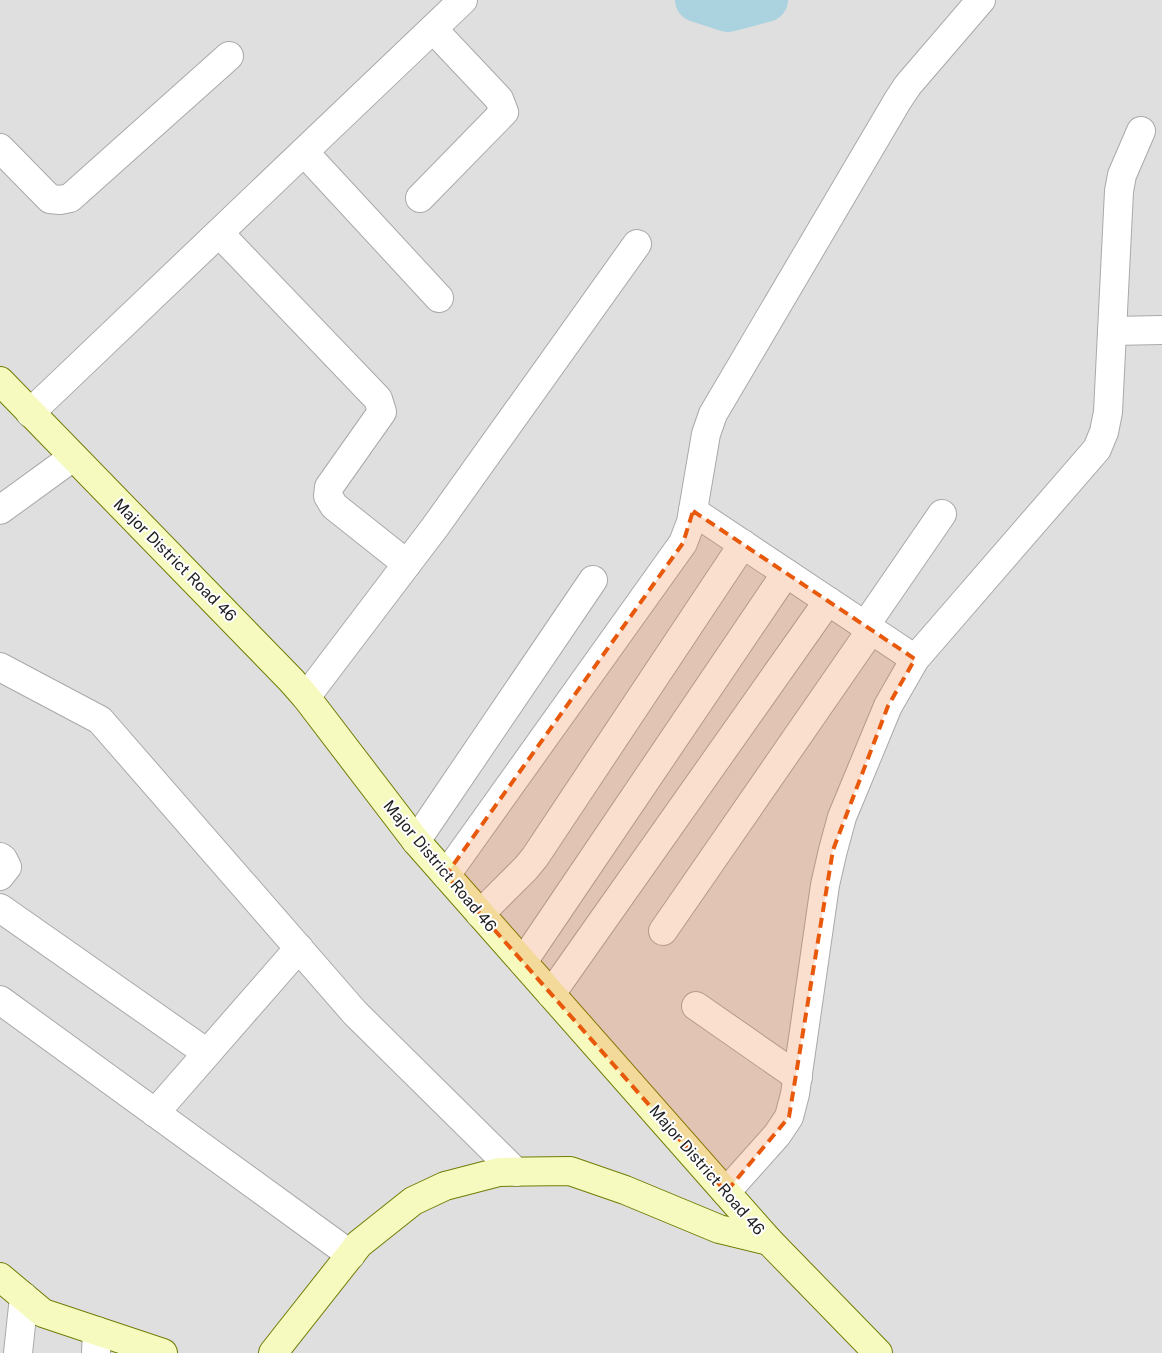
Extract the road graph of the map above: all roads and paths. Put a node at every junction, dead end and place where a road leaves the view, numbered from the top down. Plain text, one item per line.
1 (463, 0) edge
2 (981, 0) edge
3 (434, 29) junction
4 (228, 56) dead end
5 (1141, 131) dead end
6 (0, 148) edge
7 (304, 152) junction
8 (420, 198) dead end
9 (219, 234) junction
10 (637, 244) dead end
11 (440, 298) dead end
12 (1162, 330) edge
13 (1112, 331) junction
14 (0, 381) edge
15 (30, 413) junction
16 (73, 457) junction
17 (0, 510) edge
18 (694, 511) junction
19 (942, 514) dead end
20 (743, 544) junction
21 (407, 564) junction
22 (786, 573) junction
23 (593, 580) dead end
24 (828, 602) junction
25 (868, 628) junction
26 (915, 659) junction
27 (0, 666) edge
28 (299, 689) junction
29 (416, 841) junction
30 (0, 857) edge
31 (446, 875) junction
32 (0, 876) edge
33 (0, 908) edge
34 (480, 914) junction
35 (664, 931) dead end
36 (299, 948) junction
37 (522, 962) junction
38 (551, 994) junction
39 (0, 1000) edge
40 (696, 1006) dead end
41 (207, 1053) junction
42 (798, 1076) junction
43 (155, 1113) junction
44 (516, 1172) junction
45 (726, 1192) junction
46 (769, 1241) junction
47 (351, 1255) junction
48 (0, 1277) edge
49 (24, 1297) junction
50 (97, 1342) edge
51 (18, 1353) edge
52 (163, 1353) edge
53 (273, 1353) edge
54 (878, 1353) edge

1 - 3 street
2 - 18 street
3 - 7 street
3 - 8 street
4 - 6 street
5 - 13 street
7 - 9 street
7 - 11 street
9 - 15 street
9 - 21 street
10 - 21 street
12 - 13 street
13 - 26 street
14 - 15 main road, Major District Road 46
15 - 16 main road, Major District Road 46
16 - 17 street
16 - 28 main road, Major District Road 46
18 - 20 street
18 - 31 street
19 - 25 street
20 - 22 street
20 - 34 street
21 - 28 street
22 - 24 street
22 - 37 street
23 - 29 street
24 - 25 street
24 - 38 street
25 - 26 street
25 - 35 street
26 - 42 street
27 - 36 street
28 - 29 main road, Major District Road 46
29 - 31 main road, Major District Road 46
30 - 32 street
31 - 34 main road, Major District Road 46
33 - 41 street
34 - 37 main road, Major District Road 46
36 - 41 street
36 - 44 street
37 - 38 main road, Major District Road 46
38 - 45 main road, Major District Road 46
39 - 43 street
40 - 42 street
41 - 43 street
42 - 45 street
43 - 47 street
44 - 46 main road
44 - 47 main road
45 - 46 main road, Major District Road 46
46 - 54 main road, Major District Road 46
47 - 53 main road
48 - 49 main road
49 - 50 main road
49 - 51 street
50 - 52 main road

